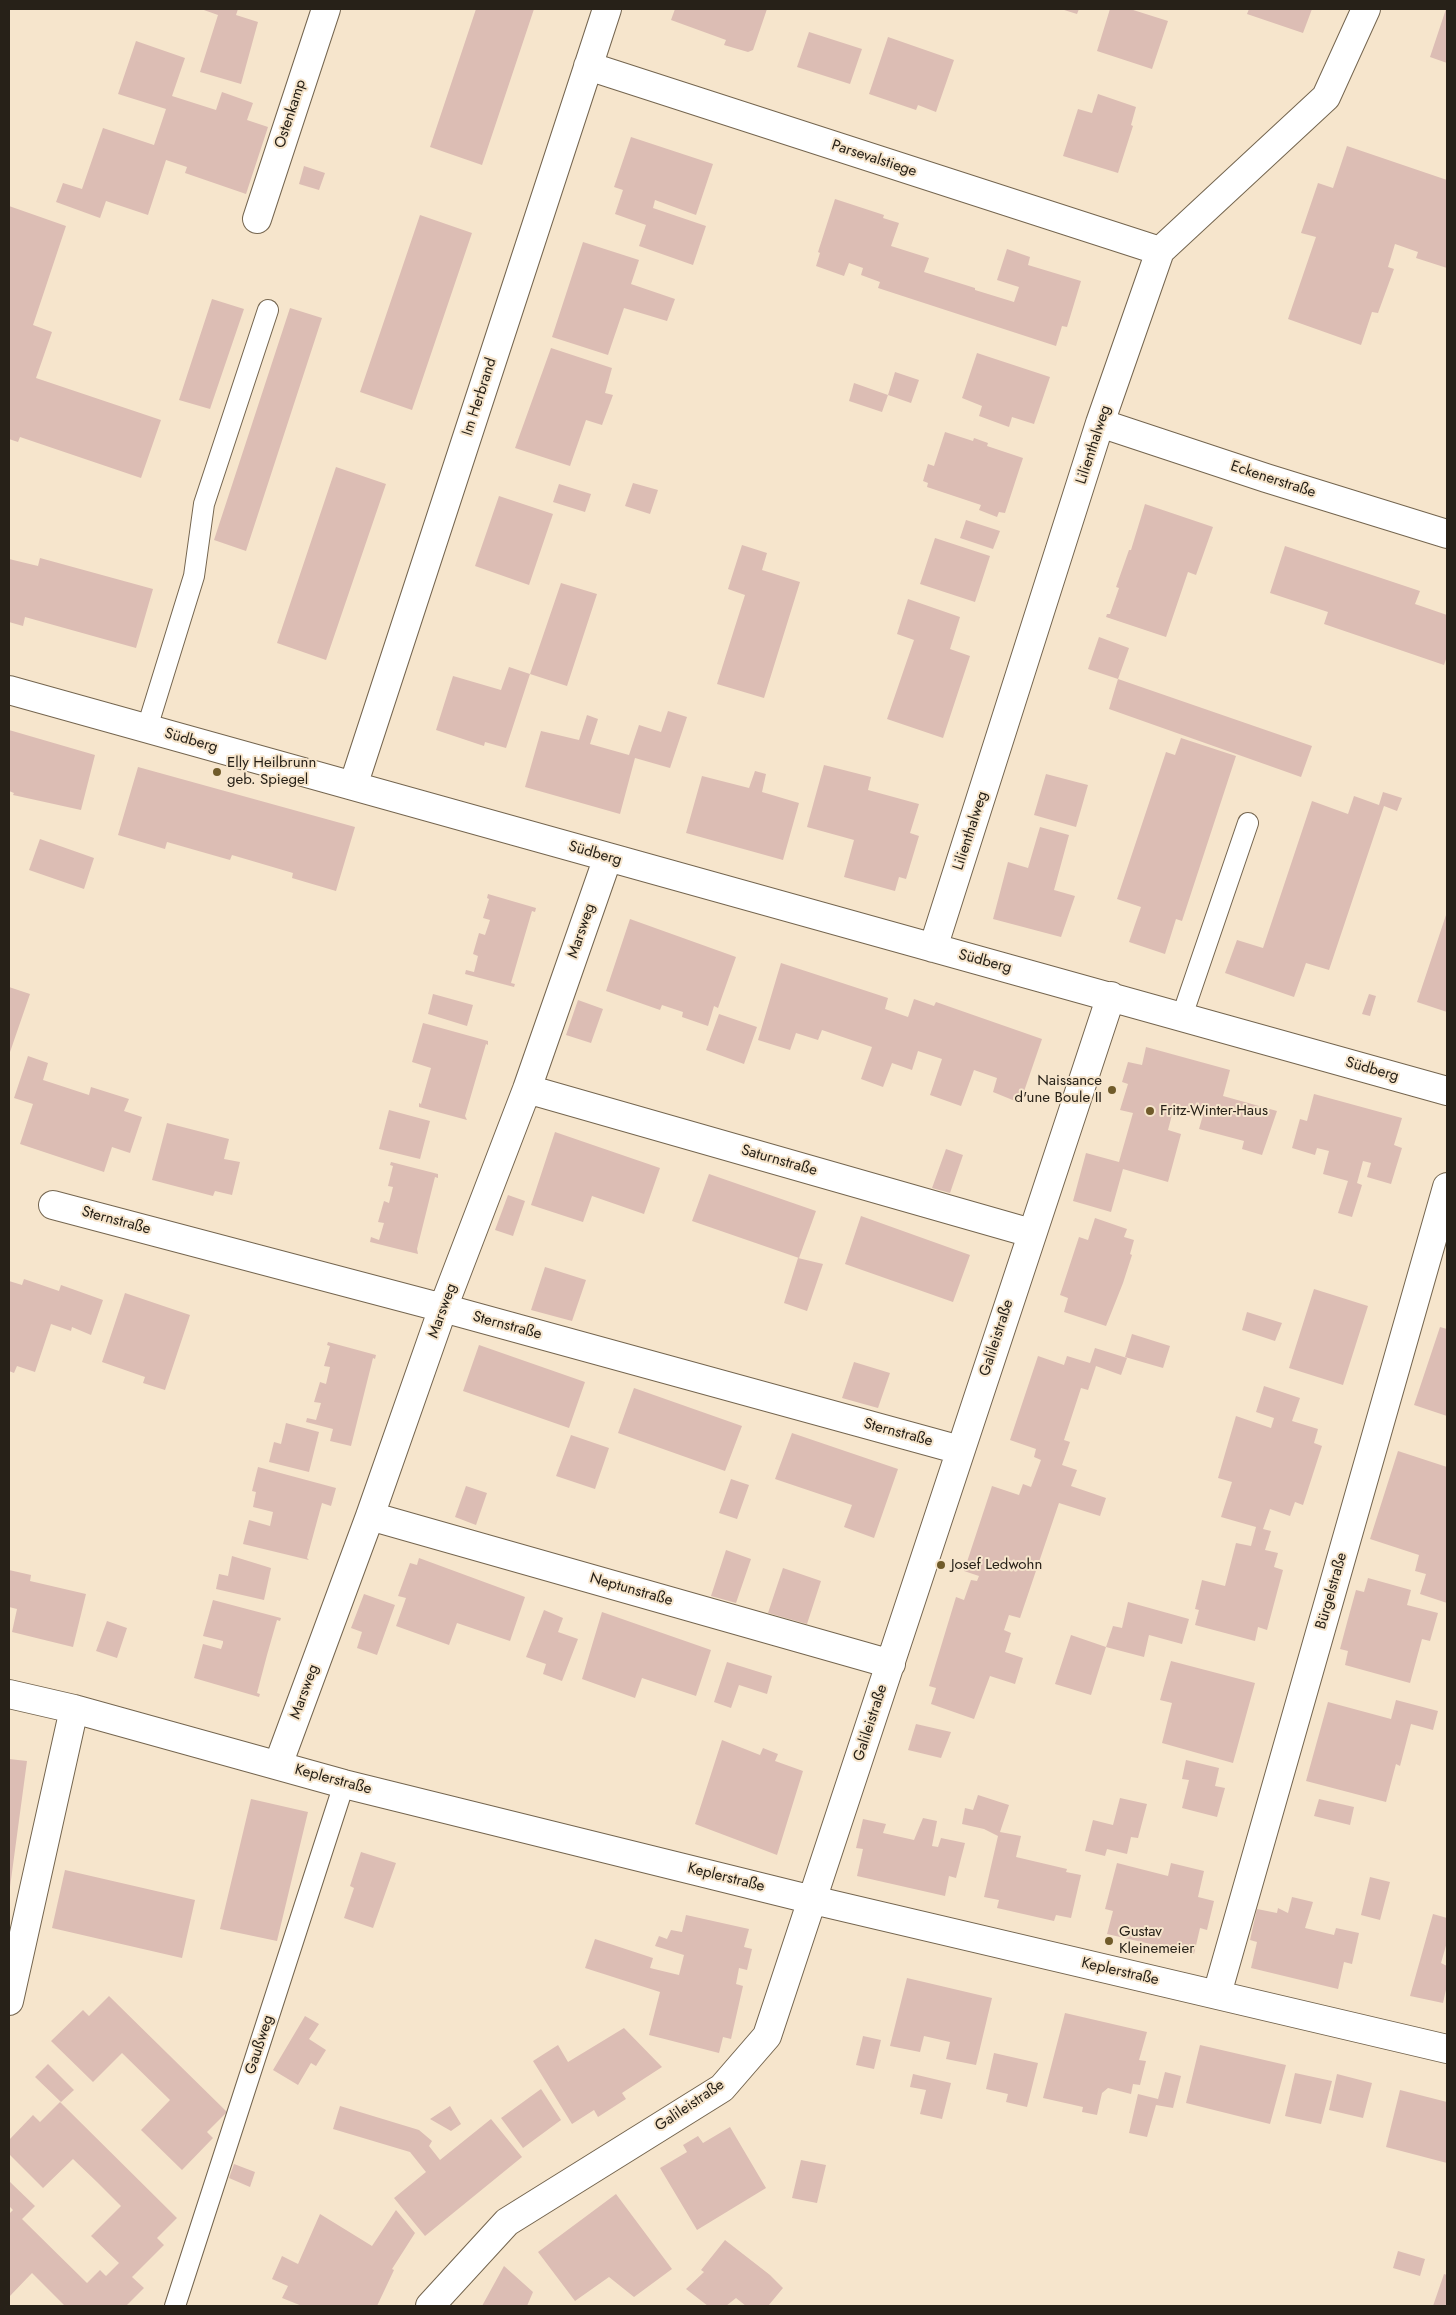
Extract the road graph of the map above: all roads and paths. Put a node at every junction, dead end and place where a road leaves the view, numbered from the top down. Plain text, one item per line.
1 (326, 9) edge
2 (606, 9) edge
3 (1366, 9) edge
4 (588, 66) junction
5 (257, 219) dead end
6 (1160, 251) junction
7 (268, 310) dead end
8 (1100, 423) junction
9 (1447, 534) edge
10 (9, 690) edge
11 (147, 728) junction
12 (353, 786) junction
13 (1248, 823) dead end
14 (608, 857) junction
15 (933, 948) junction
16 (1111, 996) junction
17 (1182, 1016) junction
18 (527, 1089) junction
19 (1447, 1091) edge
20 (1447, 1187) edge
21 (53, 1205) dead end
22 (1031, 1233) junction
23 (443, 1308) junction
24 (960, 1450) junction
25 (370, 1516) junction
26 (891, 1664) junction
27 (9, 1694) edge
28 (74, 1709) junction
29 (278, 1765) junction
30 (344, 1784) junction
31 (813, 1900) junction
32 (1216, 1994) junction
33 (9, 2001) edge
34 (1447, 2049) edge
35 (175, 2306) edge
36 (430, 2306) edge

1 - 5 street, Ostenkamp
2 - 4 street, Im Herbrand
3 - 6 street, Lilienthalweg
4 - 6 street, Parsevalstiege
4 - 12 street, Im Herbrand
6 - 8 street, Lilienthalweg
7 - 11 lane
8 - 9 street, Eckenerstraße
8 - 15 street, Lilienthalweg
10 - 11 street, Südberg
11 - 12 street, Südberg
12 - 14 street, Südberg
13 - 17 lane
14 - 15 street, Südberg
14 - 18 street, Marsweg
15 - 16 street, Südberg
16 - 17 street, Südberg
16 - 22 street, Galileistraße
17 - 19 street, Südberg
18 - 22 street, Saturnstraße
18 - 23 street, Marsweg
20 - 32 street, Bürgelstraße
21 - 23 street, Sternstraße
22 - 24 street, Galileistraße
23 - 24 street, Sternstraße
23 - 25 street, Marsweg
24 - 26 street, Galileistraße
25 - 26 street, Neptunstraße
25 - 29 street, Marsweg
26 - 31 street, Galileistraße
27 - 28 street, Keplerstraße
28 - 29 street, Keplerstraße
28 - 33 street
29 - 30 street, Keplerstraße
30 - 31 street, Keplerstraße
30 - 35 lane, Gaußweg
31 - 32 street, Keplerstraße
31 - 36 street, Galileistraße
32 - 34 street, Keplerstraße

